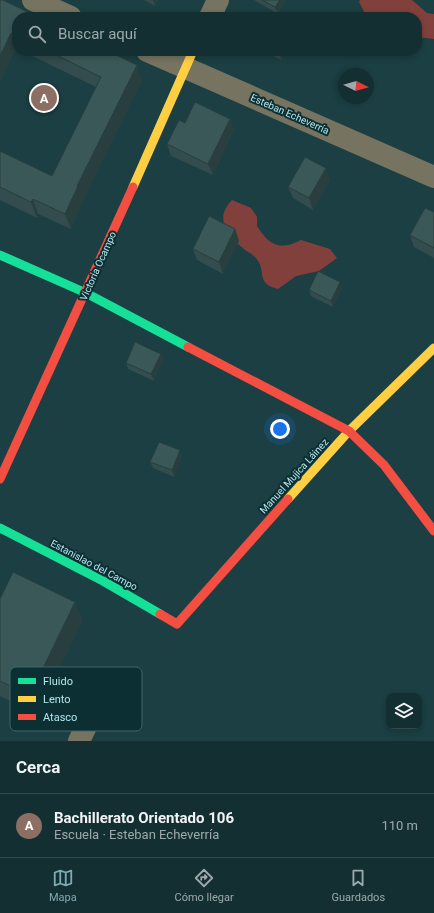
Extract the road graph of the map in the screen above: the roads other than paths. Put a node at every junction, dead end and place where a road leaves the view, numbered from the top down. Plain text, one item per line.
1 (33, 0) edge
2 (218, 0) edge
3 (60, 12) edge
4 (212, 12) edge
5 (170, 56) edge
6 (189, 60) edge
7 (434, 177) edge
8 (0, 255) edge
9 (86, 293) junction
10 (434, 348) edge
11 (349, 431) junction
12 (0, 480) edge
13 (0, 528) edge
14 (434, 531) edge
15 (177, 624) joint
16 (84, 731) edge
17 (79, 741) edge

1 - 3 street
2 - 4 street
5 - 6 street, Esteban Echeverría
6 - 7 street, Esteban Echeverría
6 - 9 street, Victoria Ocampo
8 - 9 street
9 - 11 street
9 - 12 street, Victoria Ocampo
10 - 11 street, Manuel Mujica Láinez
11 - 14 street
11 - 15 street, Manuel Mujica Láinez
13 - 15 street, Estanislao del Campo
16 - 17 street

